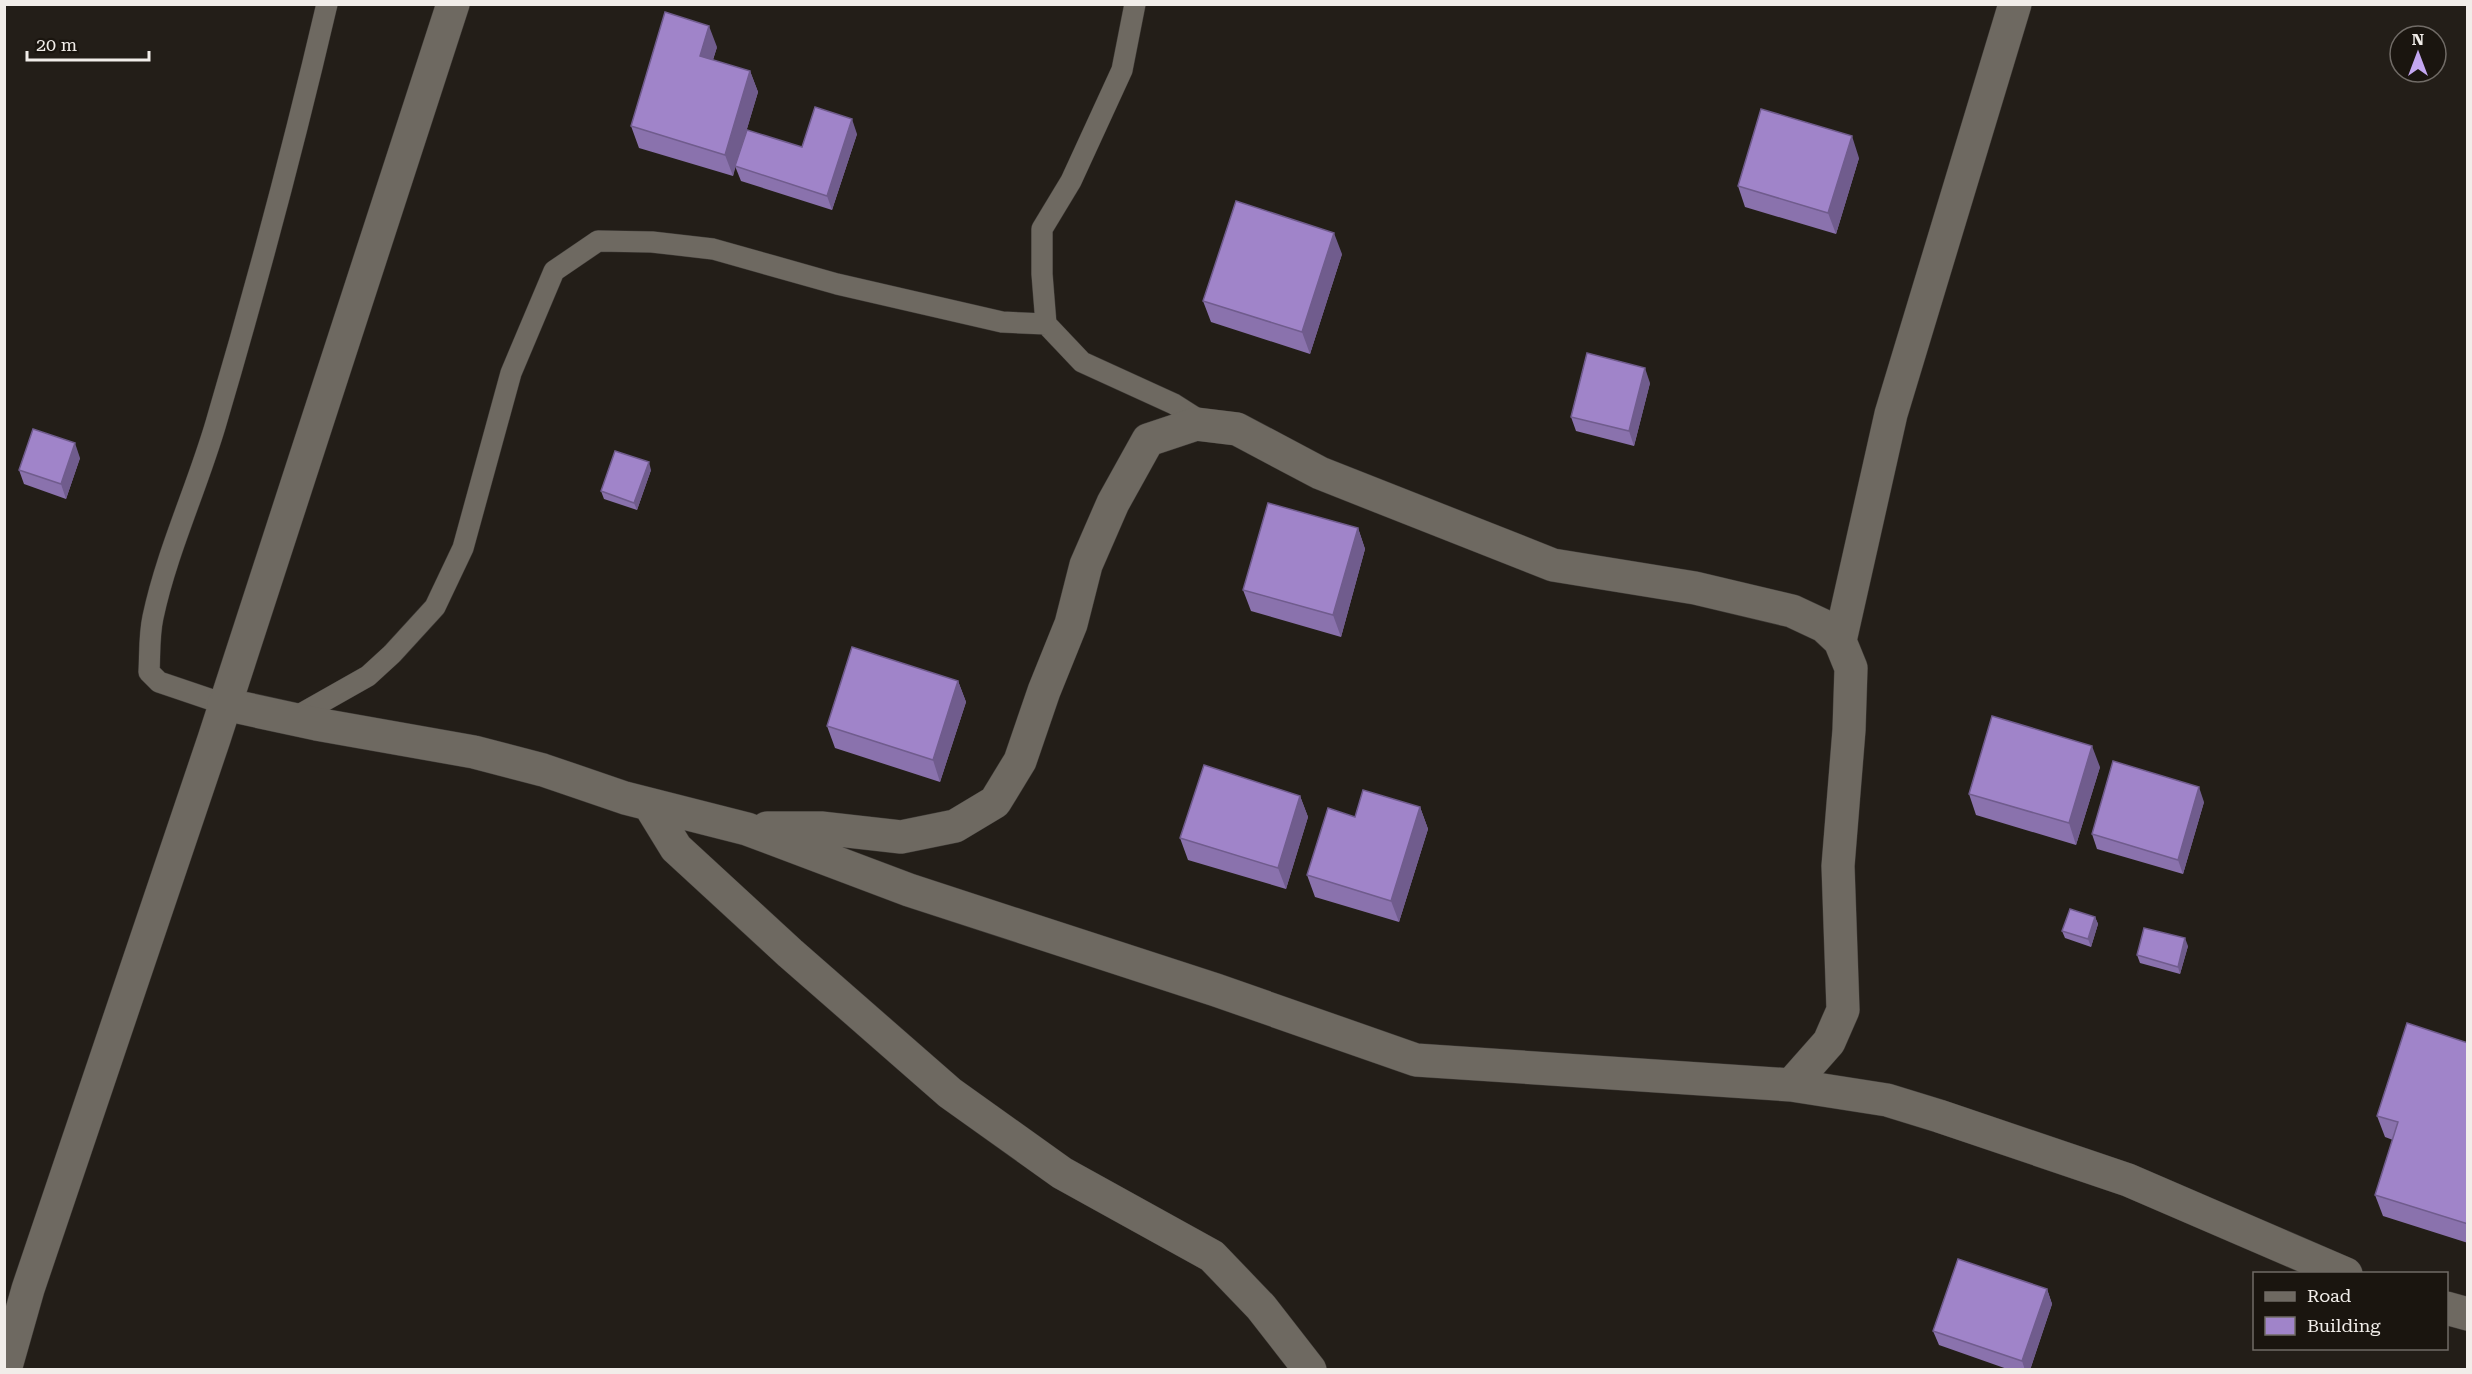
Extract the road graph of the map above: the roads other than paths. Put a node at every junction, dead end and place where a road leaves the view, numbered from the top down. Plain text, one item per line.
1 (327, 4) edge
2 (453, 4) edge
3 (1135, 4) edge
4 (2014, 4) edge
5 (1046, 324) junction
6 (1207, 425) junction
7 (1840, 641) junction
8 (206, 699) junction
9 (292, 719) junction
10 (649, 804) junction
11 (747, 829) junction
12 (1791, 1085) junction
13 (2341, 1272) edge
14 (2448, 1309) edge
15 (2468, 1314) edge
16 (5, 1370) edge
17 (1310, 1370) edge

1 - 8 lane
2 - 8 street
3 - 5 lane
4 - 7 street
5 - 6 lane
5 - 9 lane
6 - 7 street
6 - 11 street
7 - 12 street
8 - 9 street
8 - 16 street
9 - 10 street
10 - 11 street
10 - 17 street
11 - 12 street
12 - 13 street
14 - 15 street

